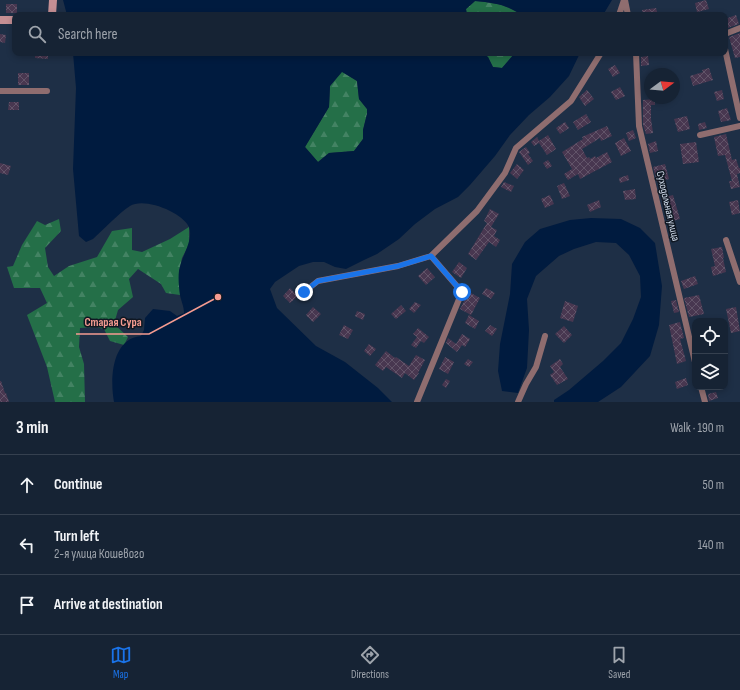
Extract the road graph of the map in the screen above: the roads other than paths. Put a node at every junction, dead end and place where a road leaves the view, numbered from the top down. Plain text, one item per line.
1 (53, 0) edge
2 (625, 0) edge
3 (52, 12) edge
4 (620, 12) edge
5 (627, 12) edge
6 (0, 20) edge
7 (12, 20) edge
8 (740, 28) edge
9 (728, 33) edge
10 (598, 56) edge
11 (636, 56) edge
12 (726, 56) edge
13 (0, 91) edge
14 (47, 91) dead end
15 (740, 118) edge
16 (740, 126) edge
17 (700, 135) dead end
18 (726, 240) dead end
19 (431, 256) junction
20 (740, 282) edge
21 (304, 292) dead end
22 (545, 336) dead end
23 (693, 354) edge
24 (702, 390) edge
25 (417, 402) edge
26 (518, 402) edge
27 (705, 402) edge

1 - 3 street
2 - 4 street
2 - 5 street
6 - 7 street
8 - 9 street
10 - 19 street
11 - 23 street, Суходольная улица
12 - 15 street
13 - 14 street
16 - 17 street
18 - 20 street
19 - 21 street
19 - 25 street
22 - 26 street
24 - 27 street

